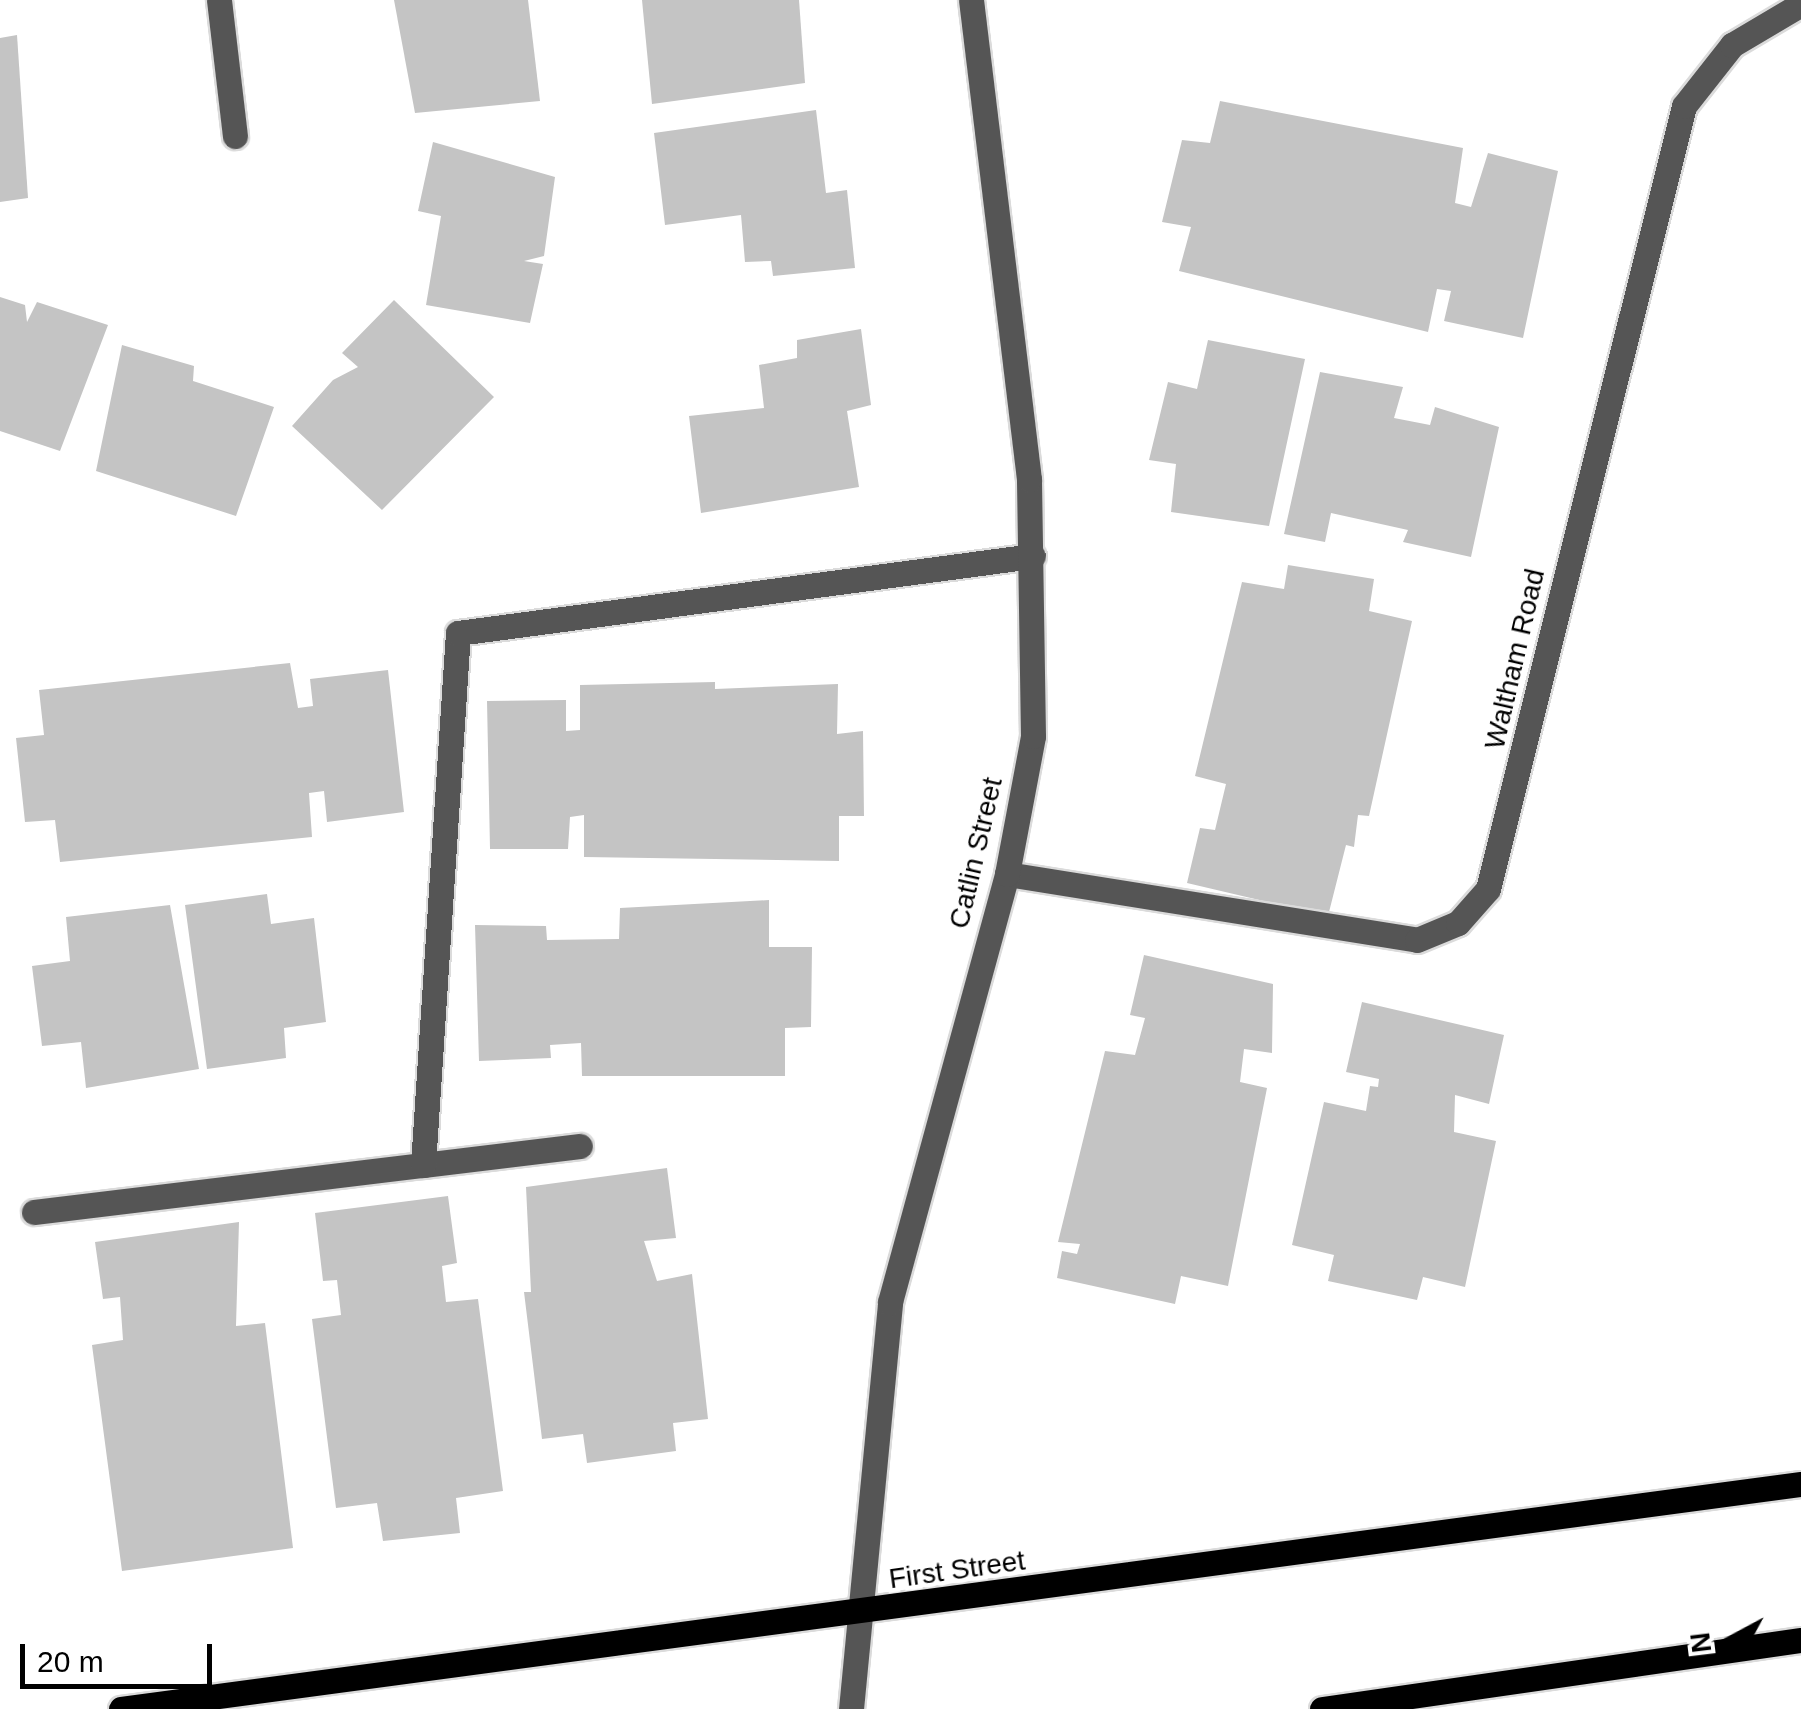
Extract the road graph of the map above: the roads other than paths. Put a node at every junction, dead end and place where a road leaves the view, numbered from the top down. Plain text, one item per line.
1 (218, 0) edge
2 (972, 0) edge
3 (1801, 4) edge
4 (236, 136) dead end
5 (1033, 556) junction
6 (1006, 874) junction
7 (580, 1146) dead end
8 (423, 1165) junction
9 (34, 1212) dead end
10 (1801, 1484) edge
11 (858, 1615) junction
12 (1801, 1640) edge
13 (121, 1709) edge
14 (851, 1709) edge
15 (1322, 1709) edge

1 - 4 street
2 - 5 street, Catlin Street
3 - 6 street, Waltham Road
5 - 6 street, Catlin Street
5 - 8 street
6 - 11 street, Catlin Street
7 - 8 street
8 - 9 street
10 - 11 main road, First Street
11 - 13 main road, First Street
11 - 14 street, Catlin Street
12 - 15 main road

